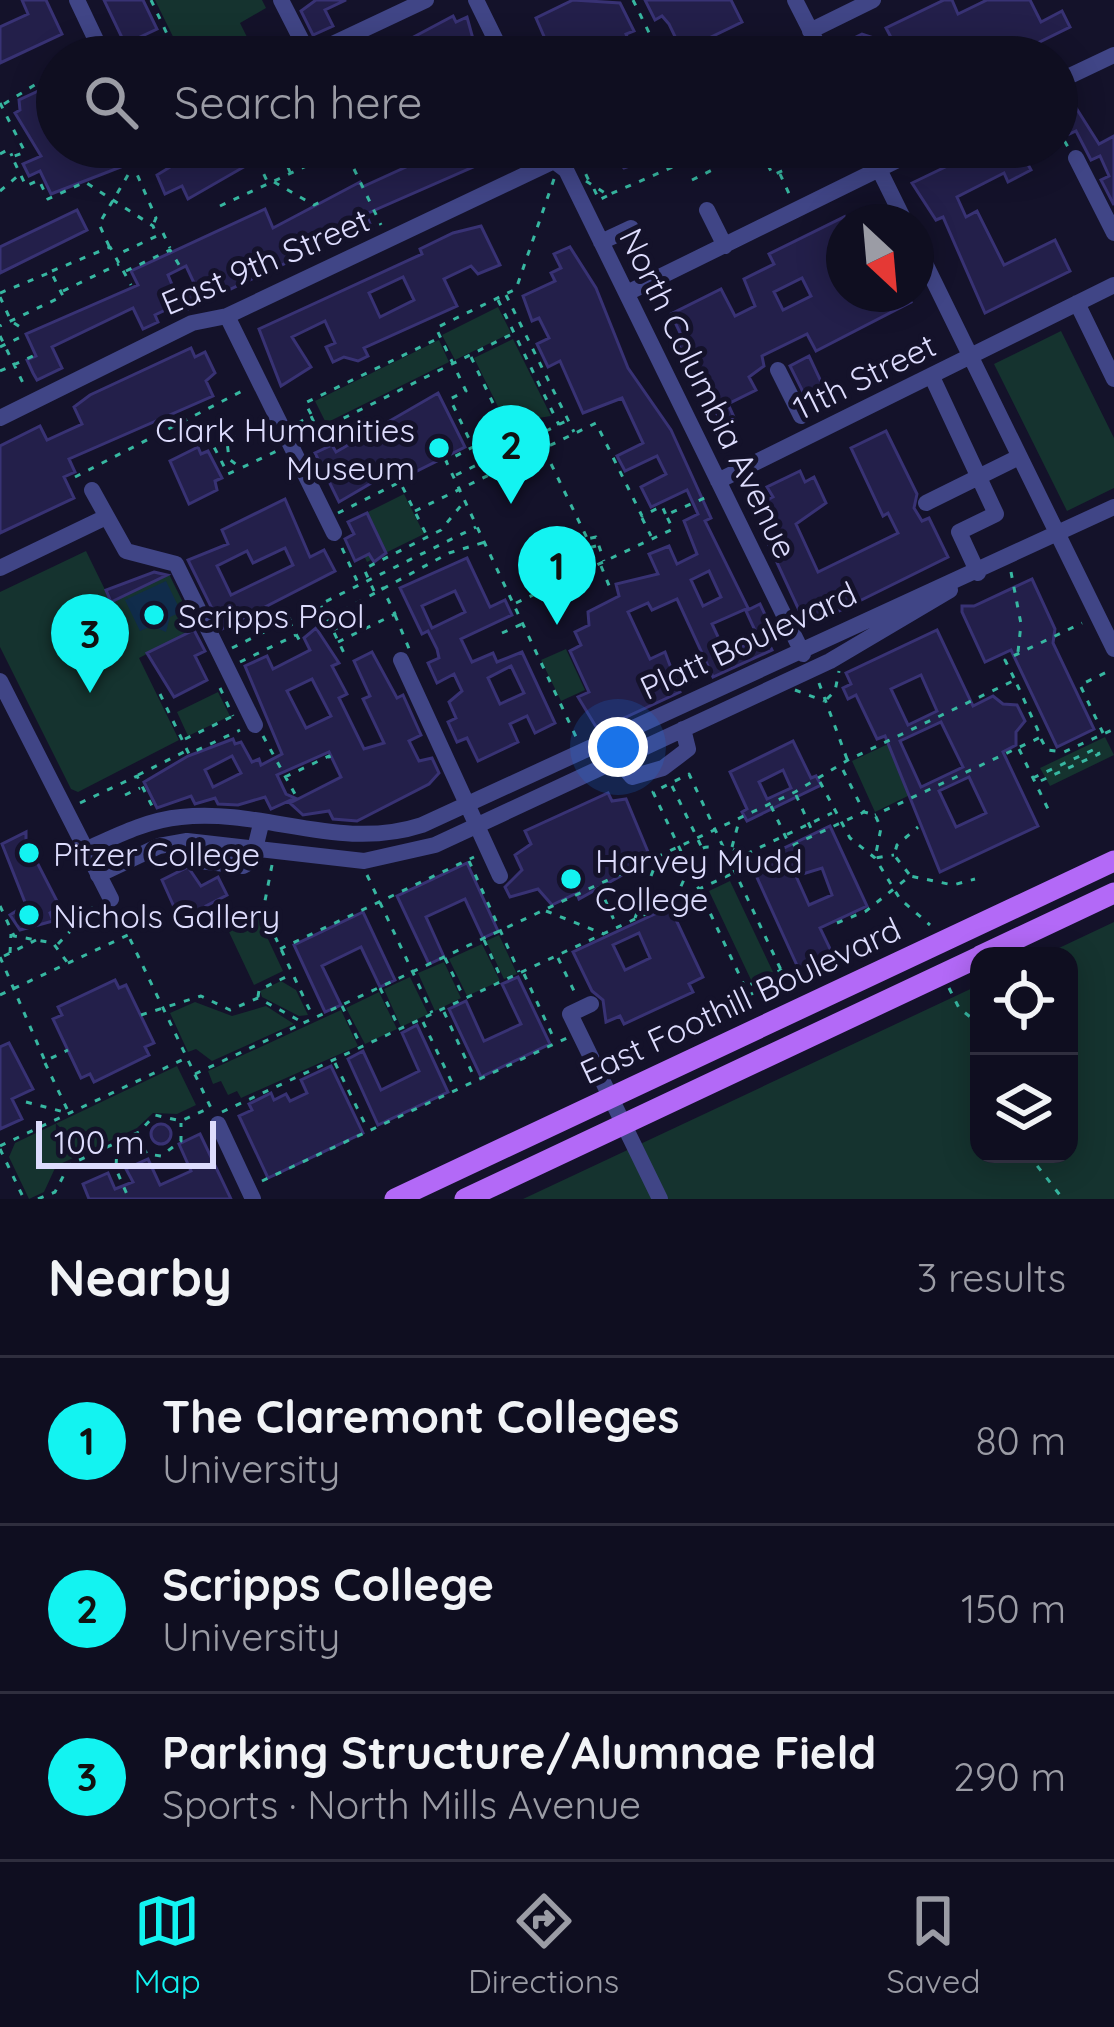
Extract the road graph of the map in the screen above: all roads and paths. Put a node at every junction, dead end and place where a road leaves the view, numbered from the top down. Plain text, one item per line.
1 (77, 0) edge
2 (151, 0) edge
3 (281, 0) edge
4 (426, 0) edge
5 (476, 0) edge
6 (633, 0) edge
7 (795, 0) edge
8 (874, 0) edge
9 (812, 33) junction
10 (94, 36) edge
11 (168, 36) edge
12 (297, 36) edge
13 (349, 36) edge
14 (494, 36) edge
15 (651, 36) edge
16 (805, 36) edge
17 (814, 36) edge
18 (1114, 55) edge
19 (1078, 72) edge
20 (36, 83) edge
21 (1, 104) edge
22 (0, 154) edge
23 (12, 158) junction
24 (1078, 162) edge
25 (137, 168) edge
26 (262, 168) edge
27 (288, 168) edge
28 (301, 168) edge
29 (352, 168) edge
30 (540, 168) edge
31 (551, 168) edge
32 (563, 168) edge
33 (583, 168) edge
34 (671, 168) edge
35 (715, 168) edge
36 (769, 168) edge
37 (785, 168) edge
38 (879, 169) joint
39 (136, 172) junction
40 (779, 172) junction
41 (290, 173) junction
42 (20, 174) junction
43 (692, 180) dead end
44 (583, 182) dead end
45 (270, 183) junction
46 (591, 184) junction
47 (0, 191) edge
48 (114, 197) junction
49 (792, 199) dead end
50 (324, 200) dead end
51 (896, 204) edge
52 (220, 206) dead end
53 (707, 210) dead end
54 (153, 226) junction
55 (382, 227) dead end
56 (631, 228) dead end
57 (1114, 233) edge
58 (162, 234) junction
59 (601, 242) junction
60 (725, 246) junction
61 (110, 247) junction
62 (170, 250) junction
63 (116, 255) junction
64 (120, 264) junction
65 (181, 268) dead end
66 (51, 272) junction
67 (124, 272) junction
68 (934, 282) edge
69 (1114, 285) edge
70 (131, 286) dead end
71 (61, 292) junction
72 (627, 293) junction
73 (506, 294) junction
74 (0, 295) edge
75 (497, 298) junction
76 (1077, 303) junction
77 (227, 316) junction
78 (11, 321) junction
79 (0, 326) edge
80 (514, 333) junction
81 (0, 336) edge
82 (440, 337) junction
83 (2, 346) edge
84 (33, 356) dead end
85 (470, 356) junction
86 (970, 357) junction
87 (454, 363) junction
88 (14, 365) junction
89 (778, 370) dead end
90 (0, 371) edge
91 (932, 377) junction
92 (1114, 379) edge
93 (260, 382) junction
94 (32, 402) junction
95 (311, 416) junction
96 (801, 416) dead end
97 (0, 418) edge
98 (568, 420) junction
99 (559, 425) junction
100 (284, 430) junction
101 (574, 434) junction
102 (538, 436) junction
103 (227, 441) junction
104 (514, 447) junction
105 (544, 449) junction
106 (1019, 457) junction
107 (241, 468) junction
108 (453, 476) junction
109 (979, 476) junction
110 (75, 477) dead end
111 (716, 487) junction
112 (460, 489) junction
113 (92, 490) dead end
114 (465, 500) junction
115 (926, 502) dead end
116 (1114, 507) edge
117 (415, 511) junction
118 (666, 515) junction
119 (642, 516) junction
120 (106, 517) junction
121 (331, 526) junction
122 (477, 526) junction
123 (1058, 535) junction
124 (428, 537) junction
125 (587, 538) junction
126 (652, 539) junction
127 (485, 542) junction
128 (596, 546) junction
129 (587, 550) junction
130 (600, 565) junction
131 (0, 568) edge
132 (1011, 572) dead end
133 (978, 574) junction
134 (369, 580) junction
135 (960, 583) junction
136 (358, 584) junction
137 (382, 587) junction
138 (610, 588) dead end
139 (374, 593) junction
140 (320, 604) junction
141 (514, 604) junction
142 (398, 616) junction
143 (288, 619) junction
144 (523, 623) junction
145 (1082, 623) dead end
146 (333, 630) junction
147 (502, 633) dead end
148 (296, 635) junction
149 (338, 642) junction
150 (303, 647) dead end
151 (800, 647) junction
152 (1114, 650) edge
153 (1017, 654) junction
154 (345, 656) dead end
155 (401, 660) joint
156 (224, 661) junction
157 (836, 665) dead end
158 (812, 670) junction
159 (1107, 672) dead end
160 (1015, 680) junction
161 (0, 681) edge
162 (793, 687) dead end
163 (821, 687) dead end
164 (707, 691) junction
165 (160, 694) dead end
166 (825, 701) junction
167 (718, 713) junction
168 (232, 716) dead end
169 (255, 724) junction
170 (683, 729) junction
171 (1114, 729) edge
172 (1103, 734) junction
173 (1041, 737) junction
174 (183, 740) junction
175 (576, 748) junction
176 (1018, 748) junction
177 (188, 750) junction
178 (145, 758) dead end
179 (618, 760) junction
180 (848, 760) junction
181 (333, 765) dead end
182 (842, 768) junction
183 (150, 769) junction
184 (136, 776) junction
185 (584, 776) junction
186 (667, 776) junction
187 (108, 777) dead end
188 (284, 778) junction
189 (820, 780) junction
190 (1034, 781) junction
191 (125, 782) junction
192 (142, 787) junction
193 (113, 788) junction
194 (795, 793) junction
195 (296, 796) dead end
196 (80, 803) dead end
197 (468, 803) junction
198 (770, 803) junction
199 (1048, 809) dead end
200 (835, 812) junction
201 (864, 812) junction
202 (875, 815) junction
203 (740, 818) junction
204 (159, 820) junction
205 (261, 824) junction
206 (809, 824) junction
207 (841, 824) junction
208 (476, 827) junction
209 (918, 827) dead end
210 (716, 830) junction
211 (785, 836) junction
212 (815, 836) junction
213 (697, 838) junction
214 (679, 847) junction
215 (702, 848) junction
216 (790, 848) junction
217 (85, 850) junction
218 (265, 850) junction
219 (726, 851) junction
220 (478, 855) dead end
221 (659, 855) junction
222 (894, 855) junction
223 (875, 858) junction
224 (468, 860) junction
225 (1114, 861) edge
226 (696, 865) junction
227 (689, 868) junction
228 (365, 870) dead end
229 (714, 872) junction
230 (737, 874) junction
231 (98, 875) junction
232 (500, 876) dead end
233 (910, 876) junction
234 (975, 879) dead end
235 (719, 882) junction
236 (598, 884) junction
237 (893, 889) junction
238 (700, 891) junction
239 (1114, 893) edge
240 (109, 897) junction
241 (674, 902) junction
242 (379, 903) junction
243 (0, 906) edge
244 (545, 910) junction
245 (634, 920) junction
246 (837, 922) dead end
247 (929, 925) dead end
248 (618, 928) junction
249 (11, 932) junction
250 (502, 932) junction
251 (604, 934) junction
252 (128, 935) junction
253 (36, 940) junction
254 (484, 940) junction
255 (57, 945) junction
256 (999, 947) edge
257 (280, 949) junction
258 (10, 953) junction
259 (1, 957) edge
260 (558, 957) junction
261 (445, 958) junction
262 (970, 961) edge
263 (68, 963) junction
264 (781, 970) junction
265 (413, 973) junction
266 (522, 973) junction
267 (292, 974) junction
268 (785, 978) junction
269 (503, 982) junction
270 (797, 985) dead end
271 (745, 987) junction
272 (949, 987) dead end
273 (380, 988) junction
274 (11, 990) junction
275 (0, 995) edge
276 (749, 995) junction
277 (258, 998) junction
278 (465, 1000) junction
279 (342, 1006) junction
280 (586, 1006) joint
281 (164, 1007) junction
282 (747, 1009) dead end
283 (443, 1010) junction
284 (140, 1015) dead end
285 (432, 1015) junction
286 (970, 1017) edge
287 (314, 1018) junction
288 (422, 1020) junction
289 (304, 1022) junction
290 (400, 1029) junction
291 (579, 1032) junction
292 (556, 1043) junction
293 (362, 1048) junction
294 (68, 1050) dead end
295 (187, 1058) junction
296 (45, 1061) junction
297 (334, 1061) junction
298 (195, 1074) junction
299 (476, 1081) junction
300 (455, 1090) junction
301 (610, 1097) junction
302 (26, 1102) dead end
303 (69, 1113) junction
304 (214, 1115) junction
305 (181, 1121) junction
306 (623, 1124) junction
307 (368, 1132) junction
308 (135, 1134) junction
309 (117, 1142) junction
310 (0, 1148) edge
311 (1035, 1163) edge
312 (257, 1191) edge
313 (24, 1199) edge
314 (38, 1199) edge
315 (129, 1199) edge
316 (395, 1199) edge
317 (465, 1199) edge
318 (660, 1199) edge
319 (1064, 1199) edge

1 - 10 street
2 - 11 path
3 - 12 street
4 - 13 street
5 - 14 street
6 - 15 path
7 - 9 street
8 - 9 street
9 - 16 path
9 - 17 street
18 - 19 street
20 - 21 path
21 - 23 path
22 - 23 path
23 - 42 path
24 - 57 street
25 - 39 path
26 - 45 path
27 - 41 path
28 - 41 path
29 - 55 path
30 - 77 street, East 9th Street
31 - 73 path
32 - 59 street, North Columbia Avenue
33 - 46 path
34 - 46 path
35 - 43 path
36 - 40 path
37 - 40 path
38 - 51 street
38 - 60 street
39 - 48 path
39 - 54 path
40 - 49 path
41 - 45 path
42 - 47 path
42 - 48 path
44 - 46 path
45 - 50 path
45 - 52 path
48 - 54 path
48 - 61 path
53 - 60 street
54 - 58 path
56 - 59 street
58 - 62 path
58 - 63 path
59 - 72 street, North Columbia Avenue
60 - 72 street
61 - 63 path
61 - 66 path
62 - 65 path
62 - 67 path
63 - 64 path
64 - 67 path
64 - 71 path
66 - 71 path
66 - 74 path
67 - 70 path
68 - 86 street
69 - 76 street, 11th Street
71 - 78 path
72 - 111 street, North Columbia Avenue
73 - 75 path
73 - 98 path
74 - 78 path
75 - 80 path
75 - 82 path
76 - 86 street, 11th Street
76 - 92 street
77 - 93 street
77 - 94 street, East 9th Street
78 - 79 path
78 - 83 path
80 - 85 path
80 - 99 path
81 - 83 path
82 - 87 path
82 - 95 path
83 - 88 path
84 - 88 path
85 - 87 path
85 - 104 path
86 - 91 street, 11th Street
86 - 106 street
87 - 95 path
87 - 108 path
88 - 90 path
88 - 94 path
89 - 96 street
91 - 109 street
91 - 111 street, 11th Street
93 - 100 street
93 - 110 path
94 - 97 street, East 9th Street
95 - 100 path
98 - 99 path
98 - 101 path
99 - 102 path
100 - 103 path
100 - 107 path
100 - 121 street
101 - 105 path
101 - 119 path
102 - 104 path
102 - 105 path
103 - 107 path
103 - 107 path
104 - 108 path
105 - 112 path
105 - 125 path
106 - 109 street
106 - 123 street
108 - 112 path
109 - 115 street
109 - 133 street
111 - 118 path
111 - 151 street, North Columbia Avenue
112 - 114 path
112 - 117 path
113 - 120 street
114 - 122 path
114 - 124 path
116 - 123 street, Platt Boulevard
117 - 121 path
117 - 124 path
118 - 119 path
118 - 126 path
119 - 126 path
120 - 131 street
120 - 156 street
121 - 136 path
122 - 127 path
122 - 134 path
123 - 133 street, Platt Boulevard
123 - 152 street
124 - 134 path
125 - 128 path
125 - 129 path
126 - 130 path
127 - 137 path
127 - 141 path
128 - 129 path
128 - 130 path
129 - 130 path
130 - 138 path
130 - 141 path
132 - 153 path
133 - 135 street, Platt Boulevard
134 - 136 path
134 - 139 path
135 - 151 street, Platt Boulevard
135 - 158 street, Platt Boulevard
136 - 140 path
137 - 139 path
137 - 142 path
139 - 146 path
140 - 143 path
140 - 146 path
141 - 144 path
142 - 149 path
142 - 155 path
143 - 148 path
143 - 156 path
144 - 147 path
144 - 175 path
145 - 153 path
146 - 149 path
148 - 150 path
148 - 156 path
149 - 154 path
151 - 158 street, North Columbia Avenue
151 - 164 street, Platt Boulevard
153 - 160 path
155 - 197 street
156 - 169 street
157 - 166 path
158 - 167 street, Platt Boulevard
159 - 172 path
160 - 173 path
160 - 180 path
161 - 217 street
162 - 166 path
163 - 166 path
164 - 167 street
164 - 175 street, Platt Boulevard
165 - 174 path
166 - 180 path
167 - 170 street, Platt Boulevard
168 - 174 path
169 - 177 path
169 - 188 path
170 - 179 street, Platt Boulevard
170 - 186 street
171 - 172 path
172 - 173 path
173 - 176 path
174 - 177 path
175 - 185 street
175 - 197 street, Platt Boulevard
176 - 190 path
176 - 202 path
177 - 183 path
178 - 183 path
179 - 185 street, Platt Boulevard
179 - 186 street
180 - 182 path
181 - 188 path
182 - 189 path
182 - 201 path
183 - 184 path
184 - 191 path
184 - 192 path
185 - 208 street, Platt Boulevard
186 - 210 path
186 - 213 path
186 - 214 path
187 - 193 path
188 - 195 path
189 - 194 path
189 - 200 path
190 - 190 path
190 - 199 path
191 - 192 path
191 - 193 path
192 - 204 path
193 - 196 path
194 - 198 path
194 - 206 path
197 - 205 street, Platt Boulevard
197 - 208 street
198 - 203 path
198 - 211 path
200 - 206 path
200 - 207 path
201 - 202 path
201 - 207 path
202 - 223 path
203 - 210 path
203 - 219 path
204 - 205 street, Platt Boulevard
204 - 217 street, Platt Boulevard
205 - 218 street
206 - 211 path
206 - 212 path
207 - 212 path
207 - 223 path
208 - 218 street, Platt Boulevard
208 - 232 street
209 - 222 path
210 - 213 path
210 - 219 path
211 - 216 path
211 - 219 path
212 - 216 path
213 - 214 path
213 - 215 path
214 - 221 path
214 - 227 path
215 - 219 path
215 - 226 path
216 - 230 path
217 - 231 street
218 - 231 street, Platt Boulevard
218 - 257 path
219 - 229 path
219 - 230 path
220 - 224 path
221 - 236 path
221 - 245 path
222 - 223 path
222 - 233 path
223 - 237 path
224 - 242 path
224 - 250 path
225 - 301 main road, East Foothill Boulevard
226 - 227 path
226 - 229 path
227 - 238 path
227 - 241 path
228 - 242 path
229 - 235 path
230 - 235 path
230 - 264 path
231 - 240 street
233 - 234 path
233 - 237 path
235 - 238 path
236 - 244 path
236 - 248 path
237 - 246 path
237 - 247 path
238 - 241 path
238 - 271 path
239 - 256 main road, East Foothill Boulevard
240 - 252 path
240 - 255 path
241 - 245 path
242 - 257 path
242 - 265 path
243 - 249 path
244 - 250 path
244 - 251 path
245 - 248 path
248 - 251 path
249 - 253 path
249 - 258 path
250 - 254 path
250 - 266 path
251 - 260 path
252 - 263 path
252 - 281 path
253 - 255 path
253 - 258 path
254 - 261 path
254 - 269 path
255 - 263 path
257 - 267 path
258 - 259 path
259 - 274 path
260 - 266 path
260 - 280 path
261 - 265 path
261 - 278 path
262 - 306 main road, East Foothill Boulevard
263 - 274 path
264 - 268 path
264 - 271 path
265 - 273 path
265 - 285 path
266 - 269 path
266 - 292 path
267 - 277 path
267 - 287 path
268 - 270 path
268 - 276 path
269 - 278 path
271 - 276 path
272 - 286 path
273 - 279 path
273 - 290 path
274 - 275 path
274 - 296 path
276 - 282 path
277 - 281 path
277 - 289 path
278 - 283 path
279 - 287 path
279 - 293 path
280 - 291 street
281 - 284 path
281 - 295 path
283 - 285 path
283 - 299 path
285 - 288 path
287 - 289 path
288 - 290 path
288 - 300 path
289 - 298 path
290 - 293 path
291 - 292 path
291 - 301 street
292 - 299 path
293 - 297 path
294 - 296 path
295 - 298 path
295 - 303 path
296 - 303 path
297 - 304 path
297 - 307 path
298 - 304 path
299 - 300 path
300 - 307 path
301 - 306 street
301 - 316 main road, East Foothill Boulevard
302 - 303 path
303 - 310 path
304 - 305 path
304 - 312 street
305 - 308 path
305 - 308 path
306 - 317 main road, East Foothill Boulevard
306 - 318 street
307 - 312 path
308 - 309 path
309 - 314 path
309 - 315 path
310 - 313 path
311 - 319 path

